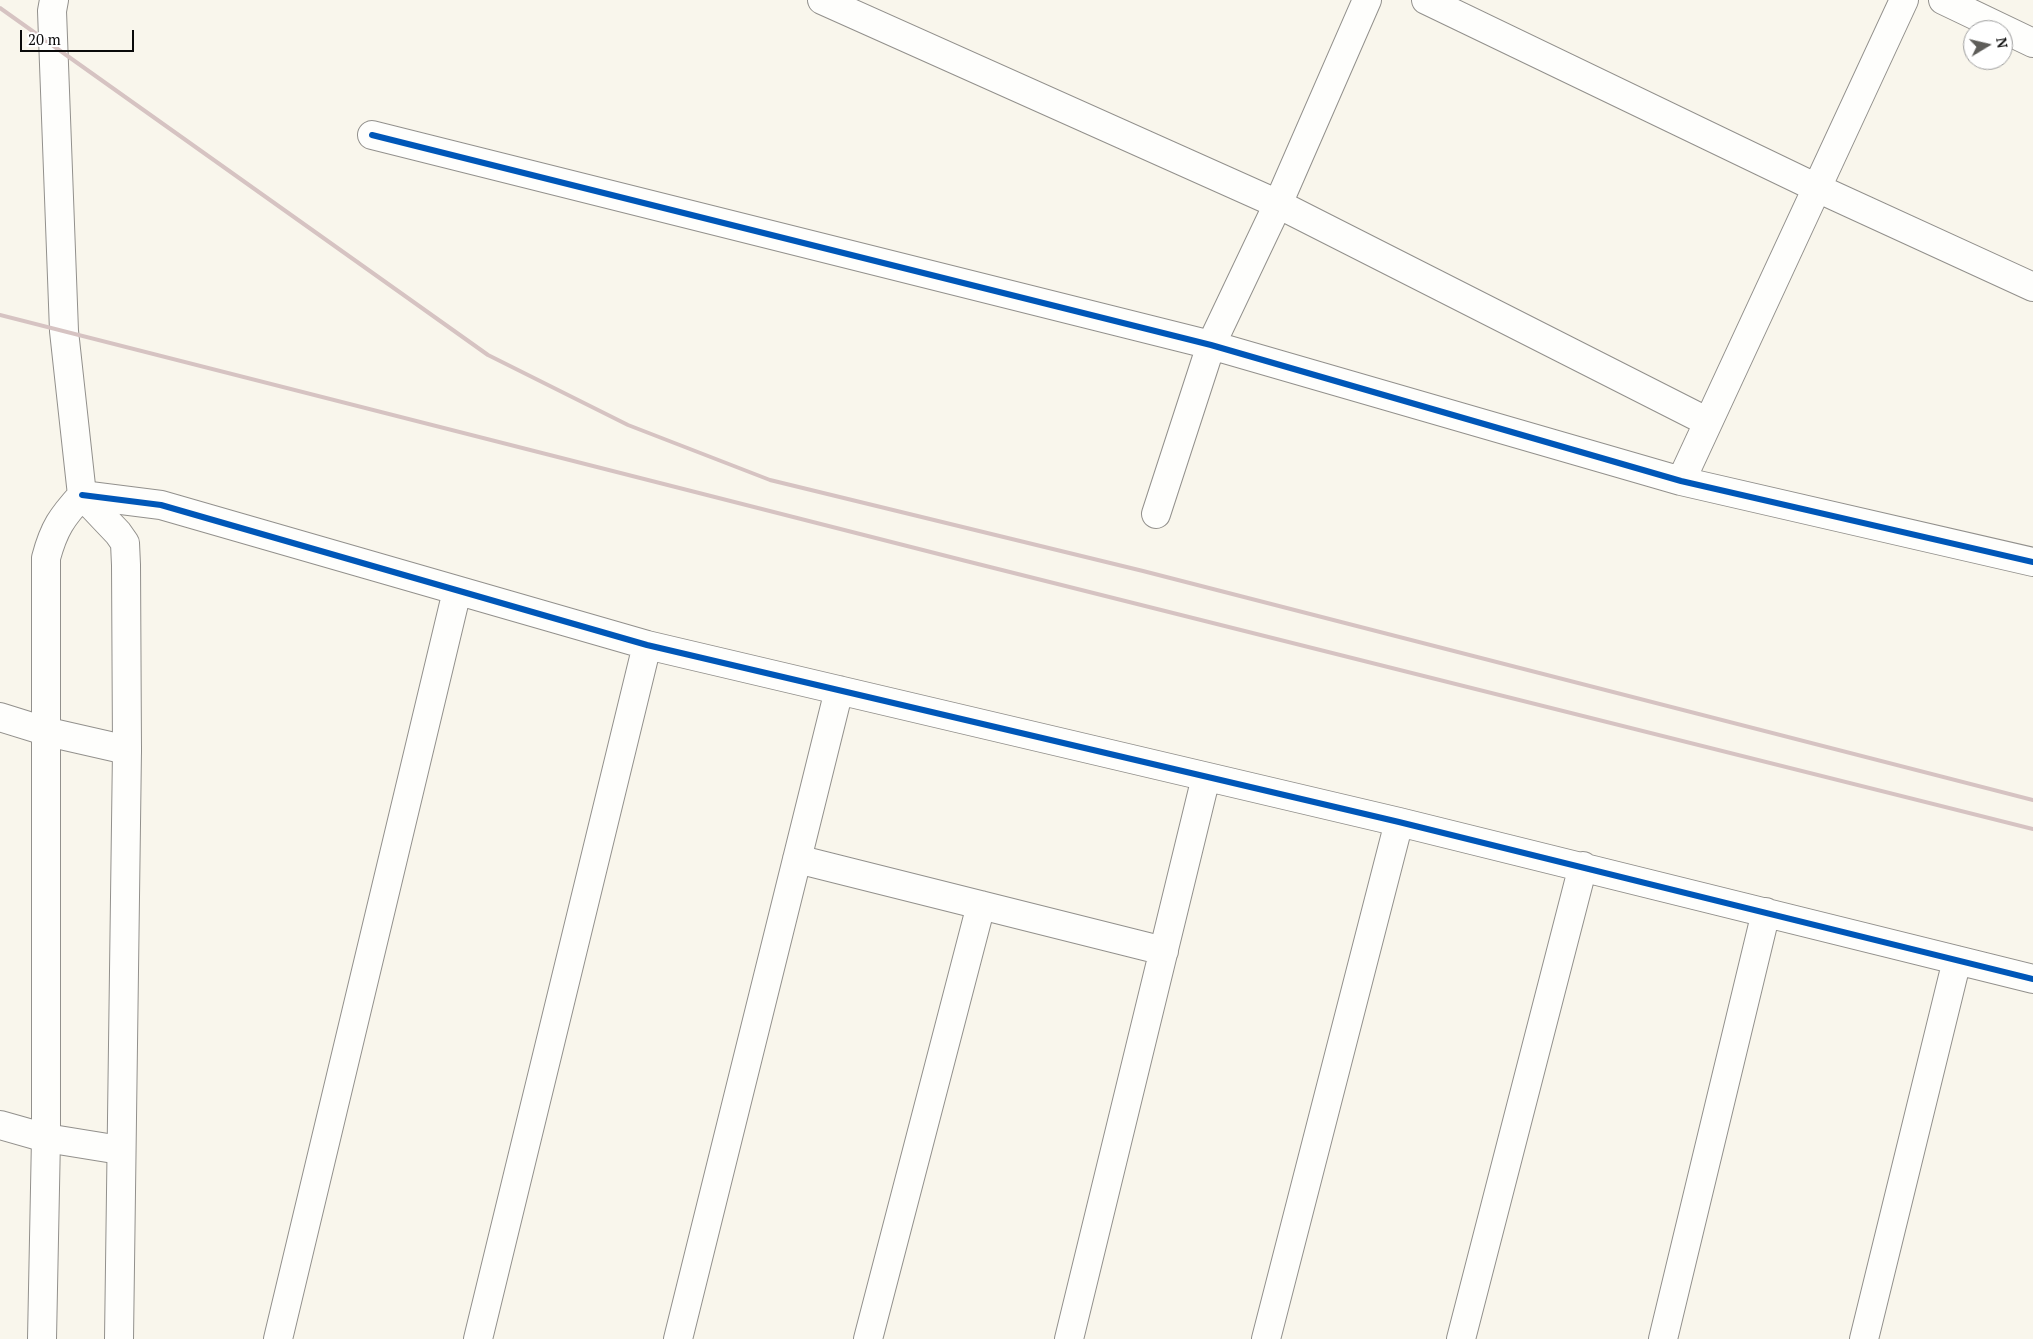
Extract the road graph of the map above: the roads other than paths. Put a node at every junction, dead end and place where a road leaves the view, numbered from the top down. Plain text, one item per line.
1 (54, 0) edge
2 (822, 0) edge
3 (1367, 0) edge
4 (1426, 0) edge
5 (1904, 0) edge
6 (1943, 0) edge
7 (2033, 43) edge
8 (372, 135) dead end
9 (1817, 188) junction
10 (1278, 204) junction
11 (2033, 287) edge
12 (1211, 345) junction
13 (1708, 422) junction
14 (1681, 481) junction
15 (82, 495) junction
16 (1156, 514) dead end
17 (2033, 562) edge
18 (457, 590) junction
19 (648, 645) junction
20 (839, 690) junction
21 (0, 717) edge
22 (48, 732) junction
23 (127, 750) junction
24 (1206, 777) junction
25 (1400, 822) junction
26 (797, 859) junction
27 (1583, 866) junction
28 (981, 905) junction
29 (1766, 912) junction
30 (1164, 951) junction
31 (1957, 960) junction
32 (2033, 979) edge
33 (0, 1125) edge
34 (46, 1138) junction
35 (120, 1150) junction
36 (42, 1339) edge
37 (119, 1339) edge
38 (278, 1339) edge
39 (478, 1339) edge
40 (678, 1339) edge
41 (868, 1339) edge
42 (1069, 1339) edge
43 (1266, 1339) edge
44 (1461, 1339) edge
45 (1663, 1339) edge
46 (1864, 1339) edge

1 - 15 street
2 - 10 street
3 - 10 street
4 - 9 street
5 - 9 street
6 - 7 street
8 - 12 street
9 - 11 street
9 - 13 street
10 - 12 street
10 - 13 street
12 - 14 street
12 - 16 street
13 - 14 street
14 - 17 street
15 - 18 street
15 - 22 street
15 - 23 street
18 - 19 street
18 - 38 street
19 - 20 street
19 - 39 street
20 - 24 street
20 - 26 street
21 - 22 street
22 - 23 street
22 - 34 street
23 - 35 street
24 - 25 street
24 - 30 street
25 - 27 street
25 - 43 street
26 - 28 street
26 - 40 street
27 - 29 street
27 - 44 street
28 - 30 street
28 - 41 street
29 - 31 street
29 - 45 street
30 - 42 street
31 - 32 street
31 - 46 street
33 - 34 street
34 - 35 street
34 - 36 street
35 - 37 street

